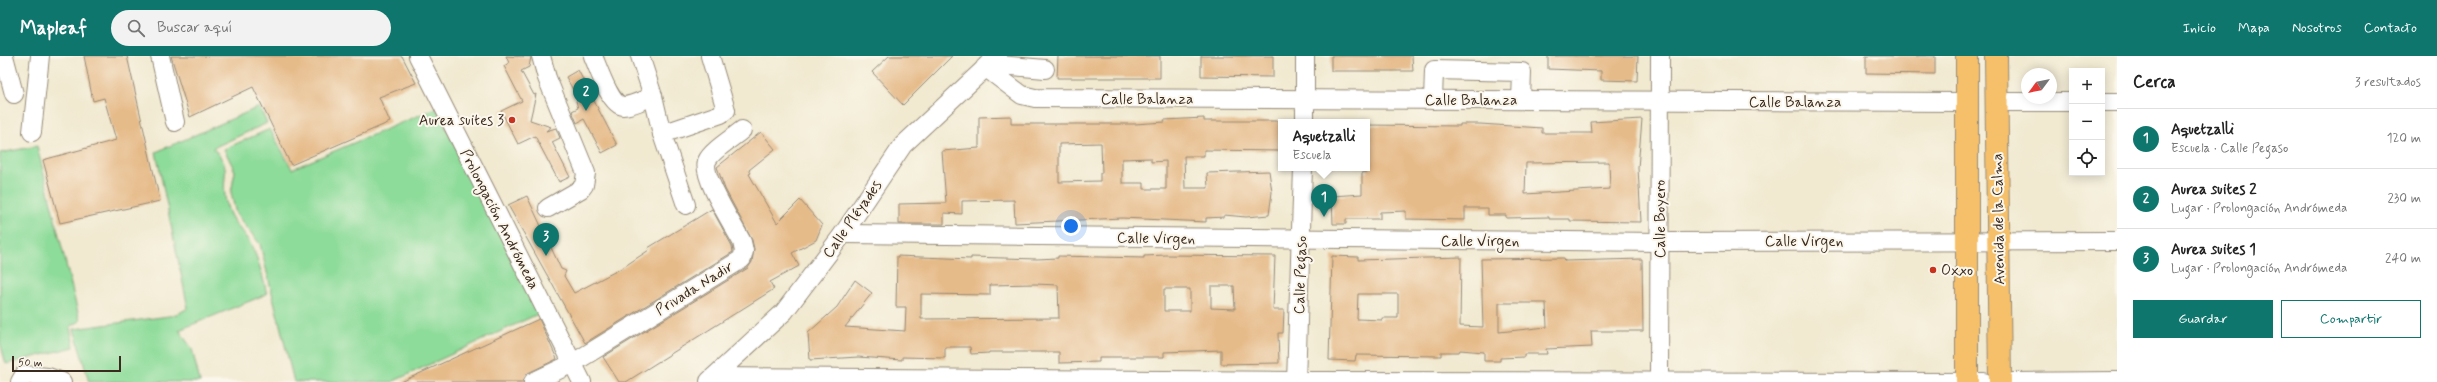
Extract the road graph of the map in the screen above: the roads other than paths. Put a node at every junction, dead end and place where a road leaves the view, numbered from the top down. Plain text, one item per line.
1 (4, 56) edge
2 (40, 56) edge
3 (160, 56) edge
4 (418, 56) edge
5 (540, 56) edge
6 (593, 56) edge
7 (640, 56) edge
8 (710, 56) edge
9 (1305, 56) edge
10 (1660, 56) edge
11 (1967, 56) edge
12 (1996, 56) edge
13 (990, 62) edge
14 (1045, 69) dead end
15 (14, 94) dead end
16 (653, 96) junction
17 (1305, 100) junction
18 (1433, 100) junction
19 (1521, 100) junction
20 (1660, 101) junction
21 (1967, 102) junction
22 (1997, 102) junction
23 (2069, 102) edge
24 (2105, 102) edge
25 (2117, 102) edge
26 (1305, 119) edge
27 (175, 122) dead end
28 (742, 130) dead end
29 (32, 132) dead end
30 (662, 134) junction
31 (1303, 171) edge
32 (1998, 204) junction
33 (686, 205) dead end
34 (1968, 205) junction
35 (548, 208) dead end
36 (842, 234) junction
37 (1301, 240) junction
38 (2117, 240) edge
39 (1967, 241) junction
40 (1998, 241) junction
41 (1660, 242) junction
42 (573, 363) junction
43 (711, 380) edge
44 (2117, 381) edge
45 (20, 382) edge
46 (62, 382) edge
47 (533, 382) edge
48 (582, 382) edge
49 (1297, 382) edge
50 (1659, 382) edge
51 (1967, 382) edge
52 (1984, 382) edge
53 (2000, 382) edge
54 (2013, 382) edge

1 - 15 street
2 - 29 street
3 - 27 street
4 - 42 street, Prolongación Andrómeda
5 - 35 street
6 - 16 street
7 - 16 street
8 - 30 street
9 - 17 street
10 - 20 street, Calle Boyero
11 - 21 main road, Avenida de la Calma
12 - 22 main road, Avenida de la Calma
13 - 14 street
13 - 17 street, Calle Balanza
13 - 36 street, Calle Pléyades
16 - 30 street
17 - 18 street, Calle Balanza
17 - 26 street
18 - 19 street, Calle Balanza
18 - 19 street
19 - 20 street, Calle Balanza
20 - 21 street, Calle Balanza
20 - 41 street, Calle Boyero
21 - 34 main road, Avenida de la Calma
22 - 23 street
22 - 32 main road, Avenida de la Calma
24 - 25 street
28 - 42 street, Privada Nadir
30 - 33 street
31 - 37 street, Calle Pegaso
32 - 34 main road
32 - 40 main road, Avenida de la Calma
34 - 39 main road, Avenida de la Calma
36 - 37 street, Calle Virgen
36 - 43 street, Calle Pléyades
37 - 41 street, Calle Virgen
37 - 49 street, Calle Pegaso
38 - 40 street, Calle Virgen
39 - 40 street, Calle Virgen
39 - 41 street, Calle Virgen
39 - 51 main road, Avenida de la Calma
40 - 53 main road, Avenida de la Calma
41 - 50 street, Calle Boyero
42 - 47 street, Privada Nadir
42 - 48 street, Prolongación Andrómeda
43 - 49 street
44 - 54 street
45 - 46 street
49 - 50 street
50 - 51 street
51 - 52 street

